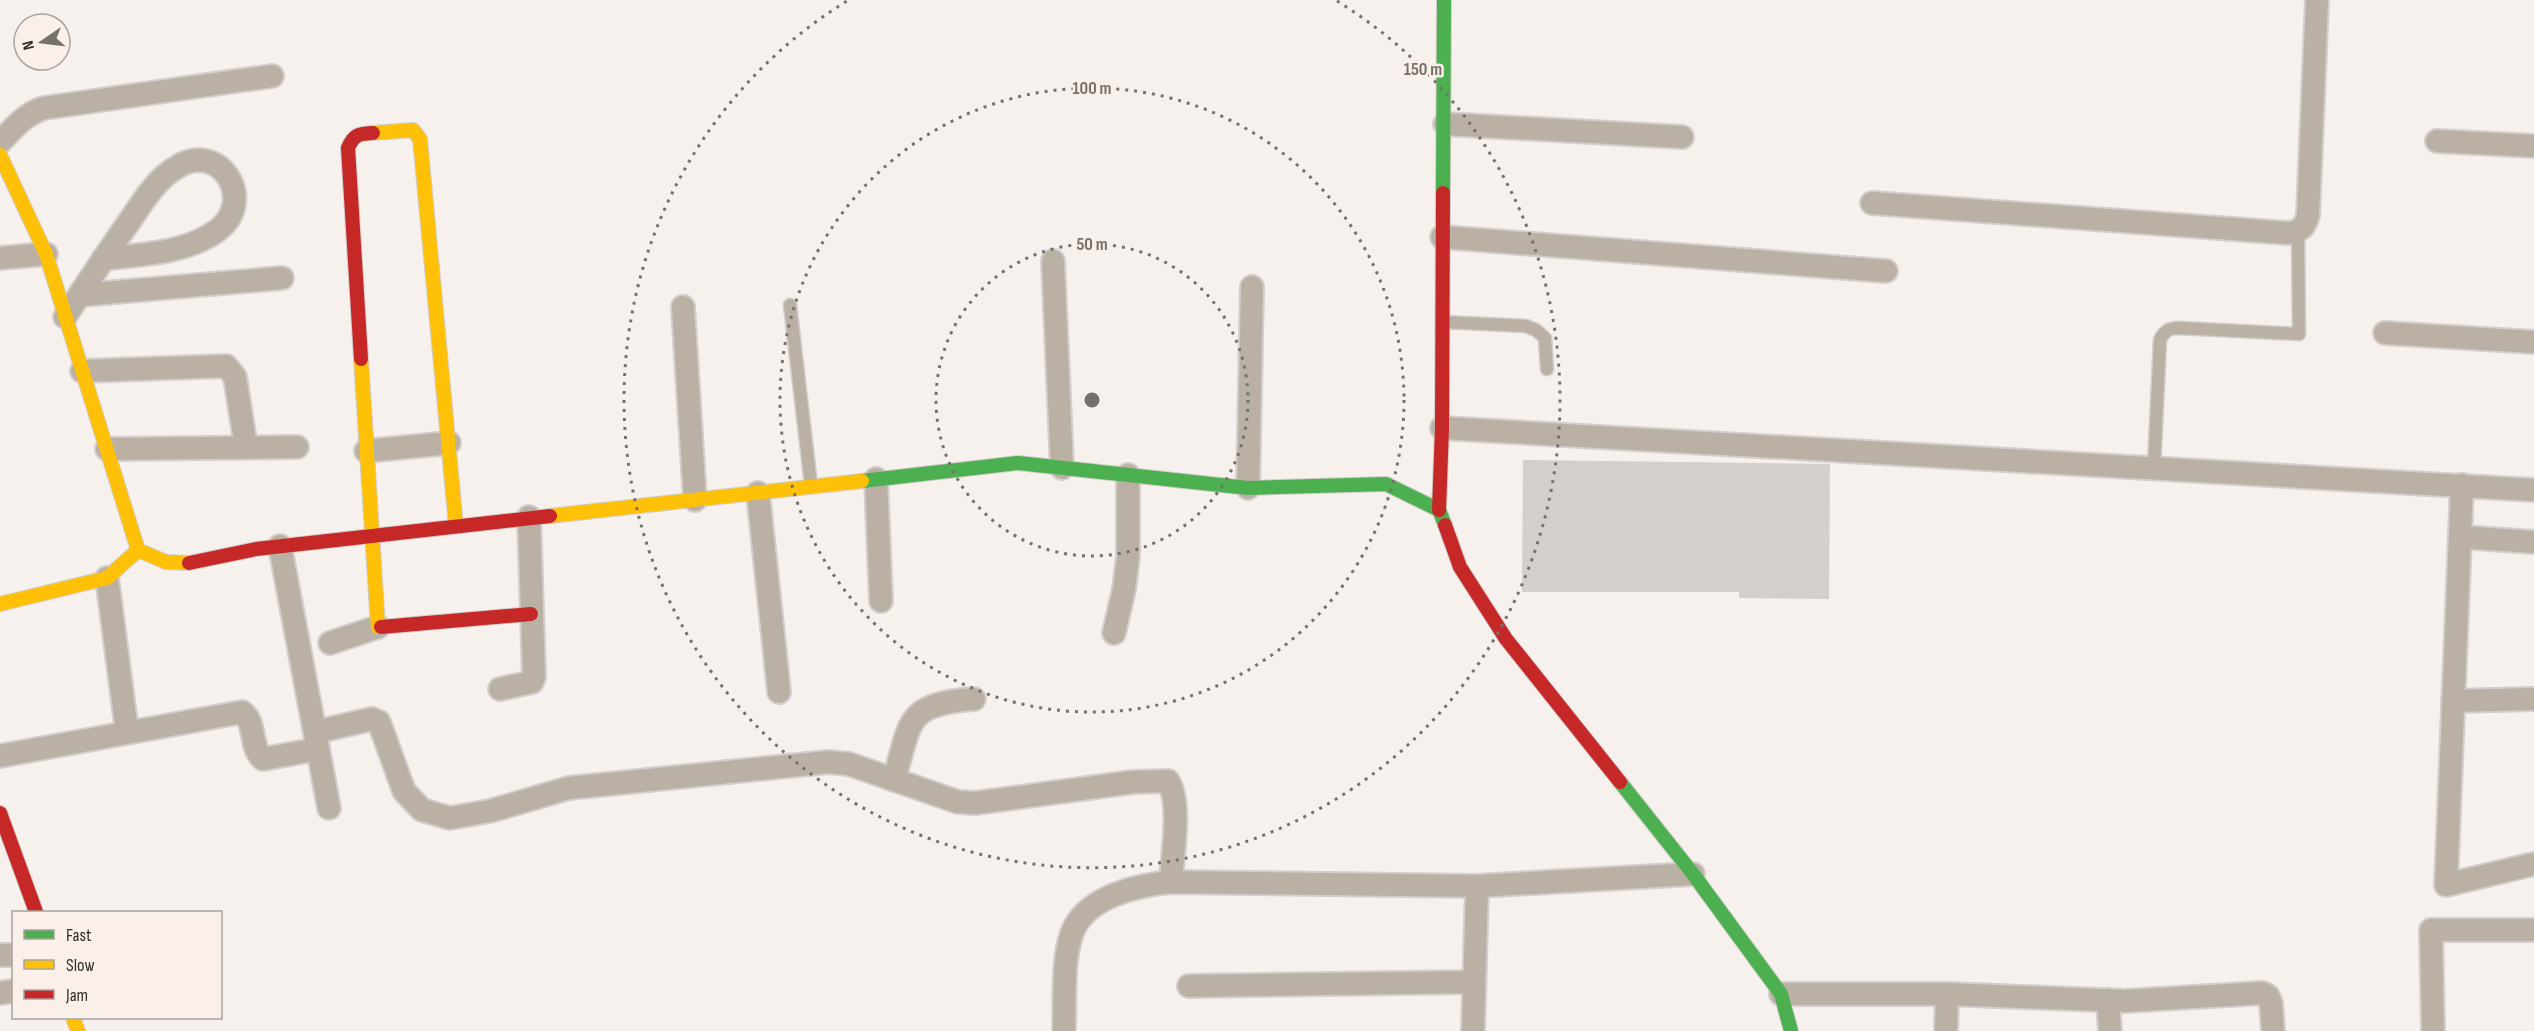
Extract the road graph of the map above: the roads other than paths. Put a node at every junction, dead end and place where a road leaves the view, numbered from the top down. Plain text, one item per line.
1 (1444, 0) edge
2 (2317, 0) edge
3 (272, 76) dead end
4 (1445, 124) junction
5 (1682, 138) dead end
6 (2437, 141) dead end
7 (0, 142) edge
8 (2534, 146) edge
9 (0, 155) edge
10 (1872, 203) dead end
11 (2298, 231) junction
12 (1442, 237) junction
13 (45, 254) junction
14 (0, 258) edge
15 (103, 259) junction
16 (1053, 261) dead end
17 (1886, 271) dead end
18 (282, 278) dead end
19 (1252, 287) dead end
20 (80, 295) junction
21 (790, 305) dead end
22 (683, 307) dead end
23 (65, 317) junction
24 (1443, 322) junction
25 (2385, 333) dead end
26 (2534, 342) edge
27 (1547, 369) dead end
28 (82, 371) junction
29 (1442, 428) junction
30 (449, 443) junction
31 (246, 447) junction
32 (297, 447) dead end
33 (106, 449) junction
34 (366, 451) junction
35 (1062, 468) junction
36 (2154, 468) junction
37 (1128, 475) junction
38 (876, 479) junction
39 (2462, 485) junction
40 (811, 487) junction
41 (1248, 488) junction
42 (2534, 490) edge
43 (758, 493) junction
44 (695, 500) junction
45 (1439, 510) junction
46 (529, 518) junction
47 (456, 526) junction
48 (372, 536) junction
49 (2460, 537) junction
50 (2534, 542) edge
51 (280, 546) junction
52 (138, 550) junction
53 (107, 578) junction
54 (881, 602) dead end
55 (0, 604) edge
56 (531, 614) junction
57 (378, 627) junction
58 (1114, 633) dead end
59 (330, 643) dead end
60 (500, 689) dead end
61 (779, 692) dead end
62 (974, 699) dead end
63 (2534, 699) edge
64 (2453, 701) junction
65 (127, 732) junction
66 (316, 740) junction
67 (0, 756) edge
68 (894, 780) junction
69 (329, 808) dead end
70 (0, 813) edge
71 (2534, 864) edge
72 (1693, 874) junction
73 (1171, 882) junction
74 (1477, 886) junction
75 (36, 911) edge
76 (2534, 930) edge
77 (1474, 982) junction
78 (1189, 986) dead end
79 (1781, 994) junction
80 (1947, 994) junction
81 (2108, 1000) junction
82 (1064, 1031) edge
83 (1473, 1031) edge
84 (1791, 1031) edge
85 (1946, 1031) edge
86 (2110, 1031) edge
87 (2273, 1031) edge
88 (2433, 1031) edge

1 - 4 main road
2 - 11 street
3 - 7 street
4 - 5 street
4 - 12 main road
6 - 8 street
9 - 13 main road
10 - 11 street
11 - 36 lane
12 - 17 street
12 - 24 main road
13 - 14 street
13 - 23 main road
15 - 15 street
15 - 20 street
16 - 35 street
18 - 20 street
19 - 41 street
20 - 23 street
21 - 40 lane
22 - 44 street
23 - 28 main road
24 - 27 lane
24 - 29 main road
25 - 26 street
28 - 31 street
28 - 33 main road
29 - 36 street
29 - 45 main road
30 - 34 street
30 - 34 main road
30 - 47 main road
31 - 32 street
31 - 33 street
33 - 52 main road
34 - 48 main road
35 - 37 main road
35 - 38 main road
36 - 39 street
37 - 41 main road
37 - 58 street
38 - 40 main road
38 - 54 street
39 - 42 street
39 - 49 street
40 - 43 main road
41 - 45 main road
43 - 44 main road
43 - 61 street
44 - 46 main road
45 - 72 main road
46 - 47 main road
46 - 56 street
47 - 48 main road
48 - 51 main road
48 - 57 main road
49 - 50 street
49 - 64 street
51 - 52 main road
51 - 66 street
52 - 53 main road
53 - 55 main road
53 - 65 street
56 - 57 main road
56 - 60 street
57 - 59 street
62 - 68 street
63 - 64 street
64 - 71 street
65 - 66 street
65 - 67 street
66 - 68 street
66 - 69 street
68 - 73 street
70 - 75 main road
72 - 74 street
72 - 79 main road
73 - 74 street
73 - 82 street
74 - 77 street
76 - 88 street
77 - 78 street
77 - 83 street
79 - 80 street
79 - 84 main road
80 - 81 street
80 - 85 street
81 - 86 street
81 - 87 street

